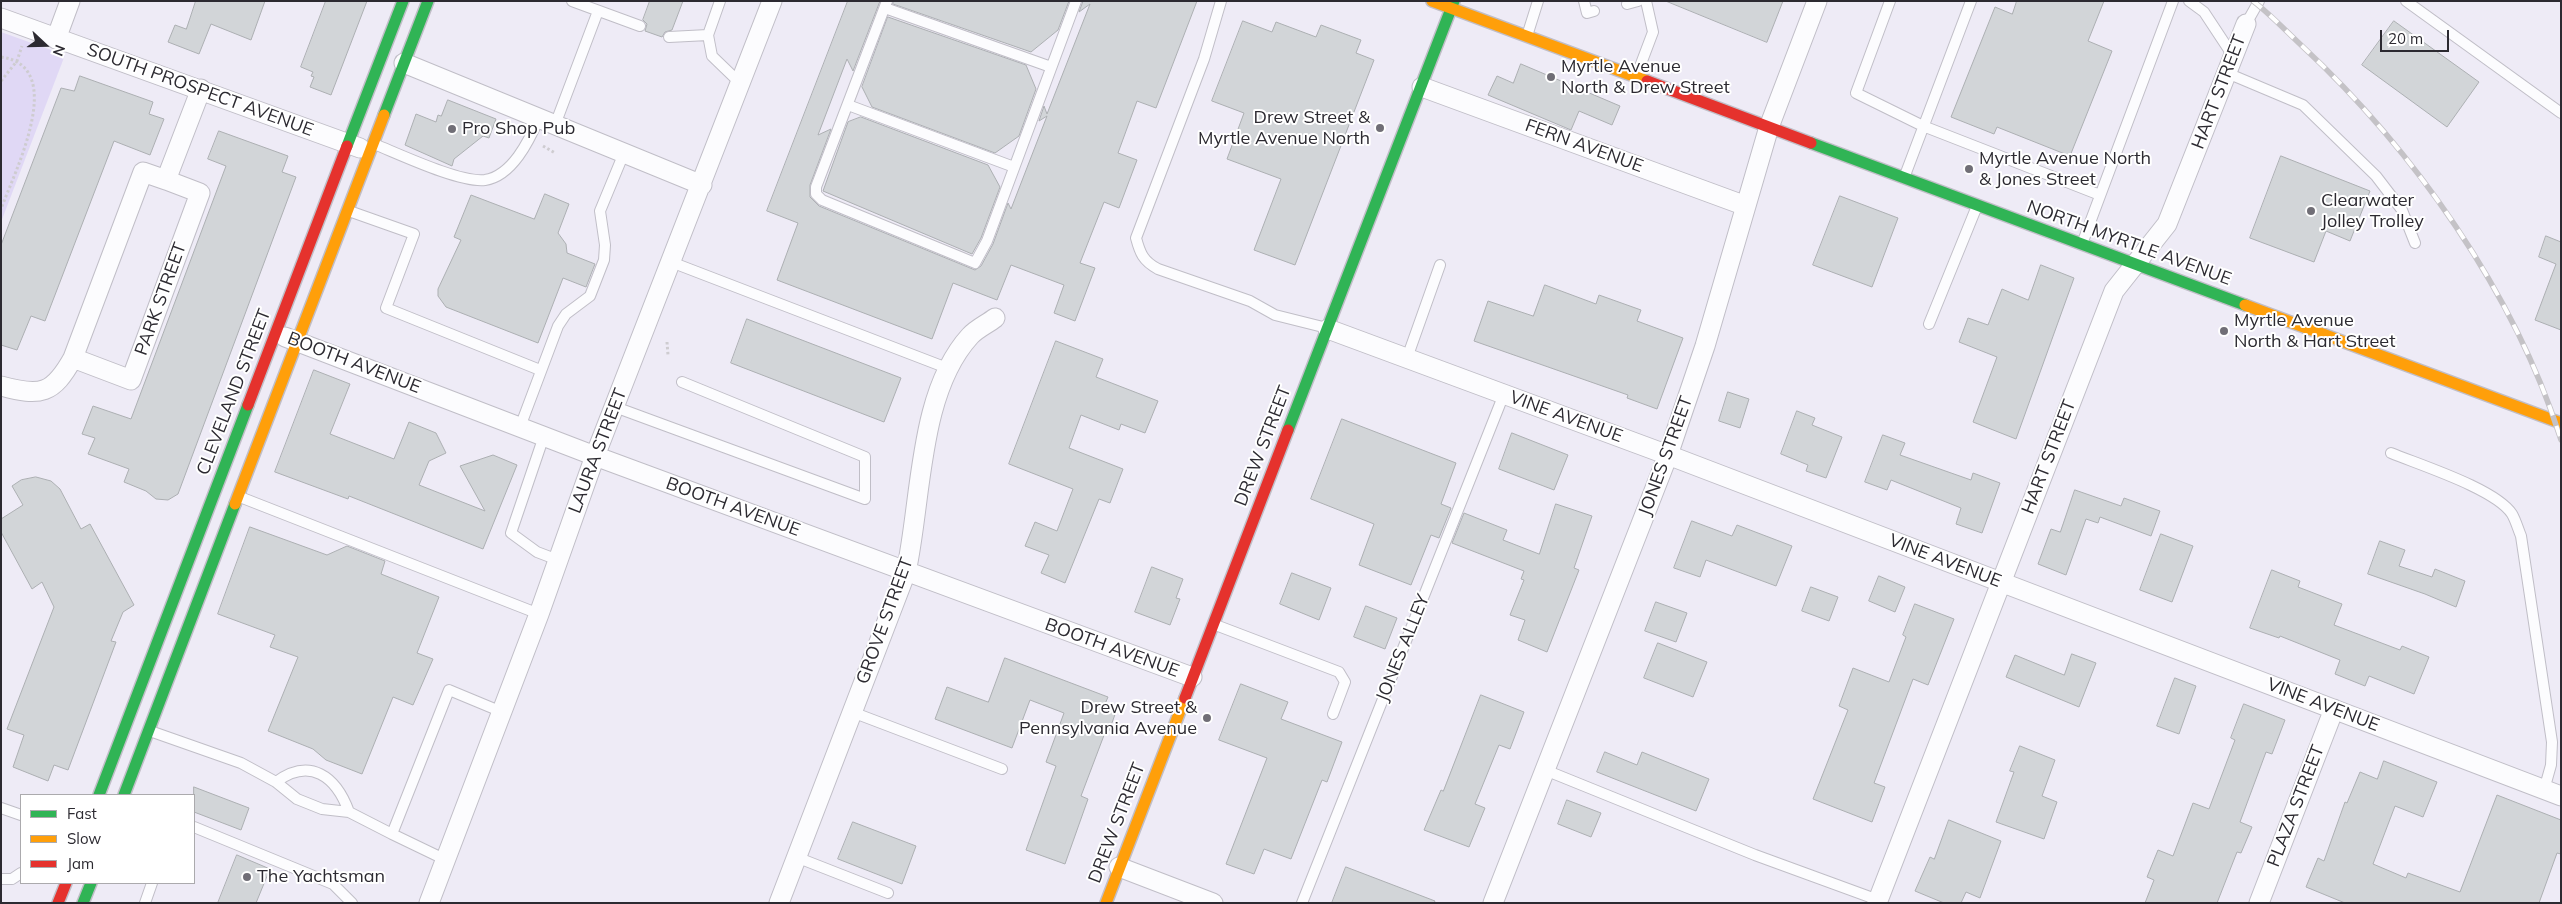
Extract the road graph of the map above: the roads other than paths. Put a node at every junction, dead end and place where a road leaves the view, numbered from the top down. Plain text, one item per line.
1 (70, 1) edge
2 (403, 1) edge
3 (428, 1) edge
4 (572, 1) edge
5 (720, 1) edge
6 (772, 1) edge
7 (1076, 1) edge
8 (1221, 1) edge
9 (1432, 1) edge
10 (1538, 1) edge
11 (1584, 1) edge
12 (1638, 1) edge
13 (1646, 1) edge
14 (1817, 1) edge
15 (1890, 1) edge
16 (1971, 1) edge
17 (2173, 1) edge
18 (2189, 1) edge
19 (2259, 1) edge
20 (2406, 1) edge
21 (886, 4) edge
22 (1627, 4) dead end
23 (1453, 5) edge
24 (598, 11) junction
25 (1594, 11) dead end
26 (1, 18) edge
27 (2246, 24) joint
28 (640, 26) dead end
29 (708, 35) junction
30 (1526, 36) junction
31 (670, 37) dead end
32 (56, 39) junction
33 (404, 63) junction
34 (2230, 64) junction
35 (1051, 67) junction
36 (1635, 78) junction
37 (741, 84) junction
38 (1422, 87) junction
39 (201, 90) junction
40 (848, 105) junction
41 (2561, 113) edge
42 (547, 122) junction
43 (1923, 126) junction
44 (1769, 127) junction
45 (349, 144) junction
46 (372, 148) junction
47 (624, 153) junction
48 (1014, 167) junction
49 (1904, 178) junction
50 (166, 180) junction
51 (702, 185) junction
52 (2100, 195) junction
53 (1977, 205) junction
54 (1746, 206) junction
55 (348, 211) junction
56 (2415, 243) dead end
57 (2082, 244) junction
58 (671, 262) junction
59 (1440, 264) dead end
60 (2135, 264) junction
61 (995, 318) dead end
62 (1929, 324) dead end
63 (1328, 329) junction
64 (275, 333) junction
65 (298, 342) junction
66 (73, 358) junction
67 (1407, 358) junction
68 (947, 368) junction
69 (540, 370) junction
70 (682, 382) dead end
71 (1, 386) edge
72 (1504, 394) junction
73 (615, 406) junction
74 (2561, 423) edge
75 (520, 427) junction
76 (544, 436) junction
77 (2391, 453) dead end
78 (1668, 455) junction
79 (595, 456) junction
80 (238, 496) junction
81 (558, 560) junction
82 (906, 572) junction
83 (2000, 582) junction
84 (539, 614) junction
85 (1212, 624) junction
86 (1192, 677) junction
87 (2334, 709) junction
88 (502, 712) junction
89 (852, 712) junction
90 (1333, 714) dead end
91 (148, 731) junction
92 (1002, 770) dead end
93 (1545, 770) junction
94 (276, 782) junction
95 (2552, 793) edge
96 (99, 794) edge
97 (124, 794) edge
98 (1, 808) edge
99 (350, 812) junction
100 (20, 816) edge
101 (195, 827) edge
102 (392, 834) junction
103 (796, 857) junction
104 (446, 860) junction
105 (1119, 867) junction
106 (20, 874) edge
107 (1, 879) edge
108 (66, 884) edge
109 (91, 884) edge
110 (152, 884) edge
111 (888, 893) dead end
112 (1878, 901) edge
113 (58, 903) edge
114 (83, 903) edge
115 (144, 903) edge
116 (352, 903) edge
117 (430, 903) edge
118 (779, 903) edge
119 (1106, 903) edge
120 (1213, 903) edge
121 (1302, 903) edge
122 (1493, 903) edge
123 (2259, 903) edge

1 - 32 street
2 - 45 main road, CLEVELAND STREET
3 - 33 main road
4 - 24 lane
5 - 29 lane
6 - 37 street, LAURA STREET
7 - 35 lane
8 - 63 lane
9 - 23 main road, NORTH MYRTLE AVENUE
10 - 30 lane
11 - 25 lane
12 - 22 lane
13 - 36 lane
14 - 44 street, JONES STREET
15 - 43 lane
16 - 43 lane
17 - 52 lane
18 - 34 lane
19 - 27 lane
20 - 41 lane
21 - 35 lane
21 - 40 lane
23 - 30 main road, NORTH MYRTLE AVENUE
23 - 38 main road, DREW STREET
24 - 28 lane
24 - 42 lane
26 - 32 street, SOUTH PROSPECT AVENUE
27 - 34 street, HART STREET
29 - 31 lane
29 - 37 lane
30 - 36 main road, NORTH MYRTLE AVENUE
32 - 39 street, SOUTH PROSPECT AVENUE
33 - 42 street
33 - 46 main road
34 - 56 lane
34 - 60 street, HART STREET
35 - 48 lane
36 - 44 main road, NORTH MYRTLE AVENUE
37 - 51 street, LAURA STREET
38 - 54 street, FERN AVENUE
38 - 63 main road, DREW STREET
39 - 45 street, SOUTH PROSPECT AVENUE
39 - 50 street
40 - 48 lane
40 - 48 lane
42 - 46 lane
42 - 47 street
43 - 49 lane
43 - 52 lane
44 - 49 main road, NORTH MYRTLE AVENUE
44 - 54 street, JONES STREET
45 - 46 street, SOUTH PROSPECT AVENUE
45 - 64 main road, CLEVELAND STREET
46 - 55 main road
47 - 51 street
47 - 69 lane
49 - 53 main road, NORTH MYRTLE AVENUE
50 - 66 street, PARK STREET
50 - 66 street, PARK STREET
51 - 58 street, LAURA STREET
52 - 57 lane
53 - 57 main road, NORTH MYRTLE AVENUE
53 - 62 lane
54 - 78 street, JONES STREET
55 - 65 main road
55 - 69 lane
57 - 60 main road, NORTH MYRTLE AVENUE
58 - 68 lane
58 - 73 street, LAURA STREET
59 - 67 lane
60 - 74 main road, NORTH MYRTLE AVENUE
60 - 83 street, HART STREET
61 - 68 street, GROVE STREET
63 - 67 street, VINE AVENUE
63 - 85 main road, DREW STREET
64 - 65 street, BOOTH AVENUE
64 - 96 main road, CLEVELAND STREET
65 - 75 street, BOOTH AVENUE
65 - 80 main road
66 - 71 street, PARK STREET
67 - 72 street, VINE AVENUE
68 - 82 street, GROVE STREET
69 - 75 lane
70 - 73 lane
72 - 78 street, VINE AVENUE
72 - 121 lane, JONES ALLEY
73 - 79 street, LAURA STREET
75 - 76 street, BOOTH AVENUE
76 - 79 street, BOOTH AVENUE
76 - 81 lane
77 - 95 lane
78 - 83 street, VINE AVENUE
78 - 93 street, JONES STREET
79 - 81 street, LAURA STREET
79 - 82 street, BOOTH AVENUE
80 - 84 lane
80 - 91 main road
81 - 84 street, LAURA STREET
82 - 86 street, BOOTH AVENUE
82 - 89 street, GROVE STREET
83 - 87 street, VINE AVENUE
83 - 112 street, HART STREET
84 - 88 street, LAURA STREET
85 - 86 main road, DREW STREET
85 - 90 lane
86 - 105 main road, DREW STREET
87 - 95 street, VINE AVENUE
87 - 123 street, PLAZA STREET
88 - 102 lane
88 - 104 street, LAURA STREET
89 - 92 lane
89 - 103 street, GROVE STREET
91 - 94 lane
91 - 97 main road
93 - 112 lane
93 - 122 street, JONES STREET
94 - 99 lane
94 - 99 lane
98 - 100 lane
99 - 102 lane
101 - 116 lane
102 - 104 lane
103 - 111 lane
103 - 118 street, GROVE STREET
104 - 117 street, LAURA STREET
105 - 119 main road, DREW STREET
105 - 120 street
106 - 107 lane
108 - 113 main road
109 - 114 main road
110 - 115 lane

